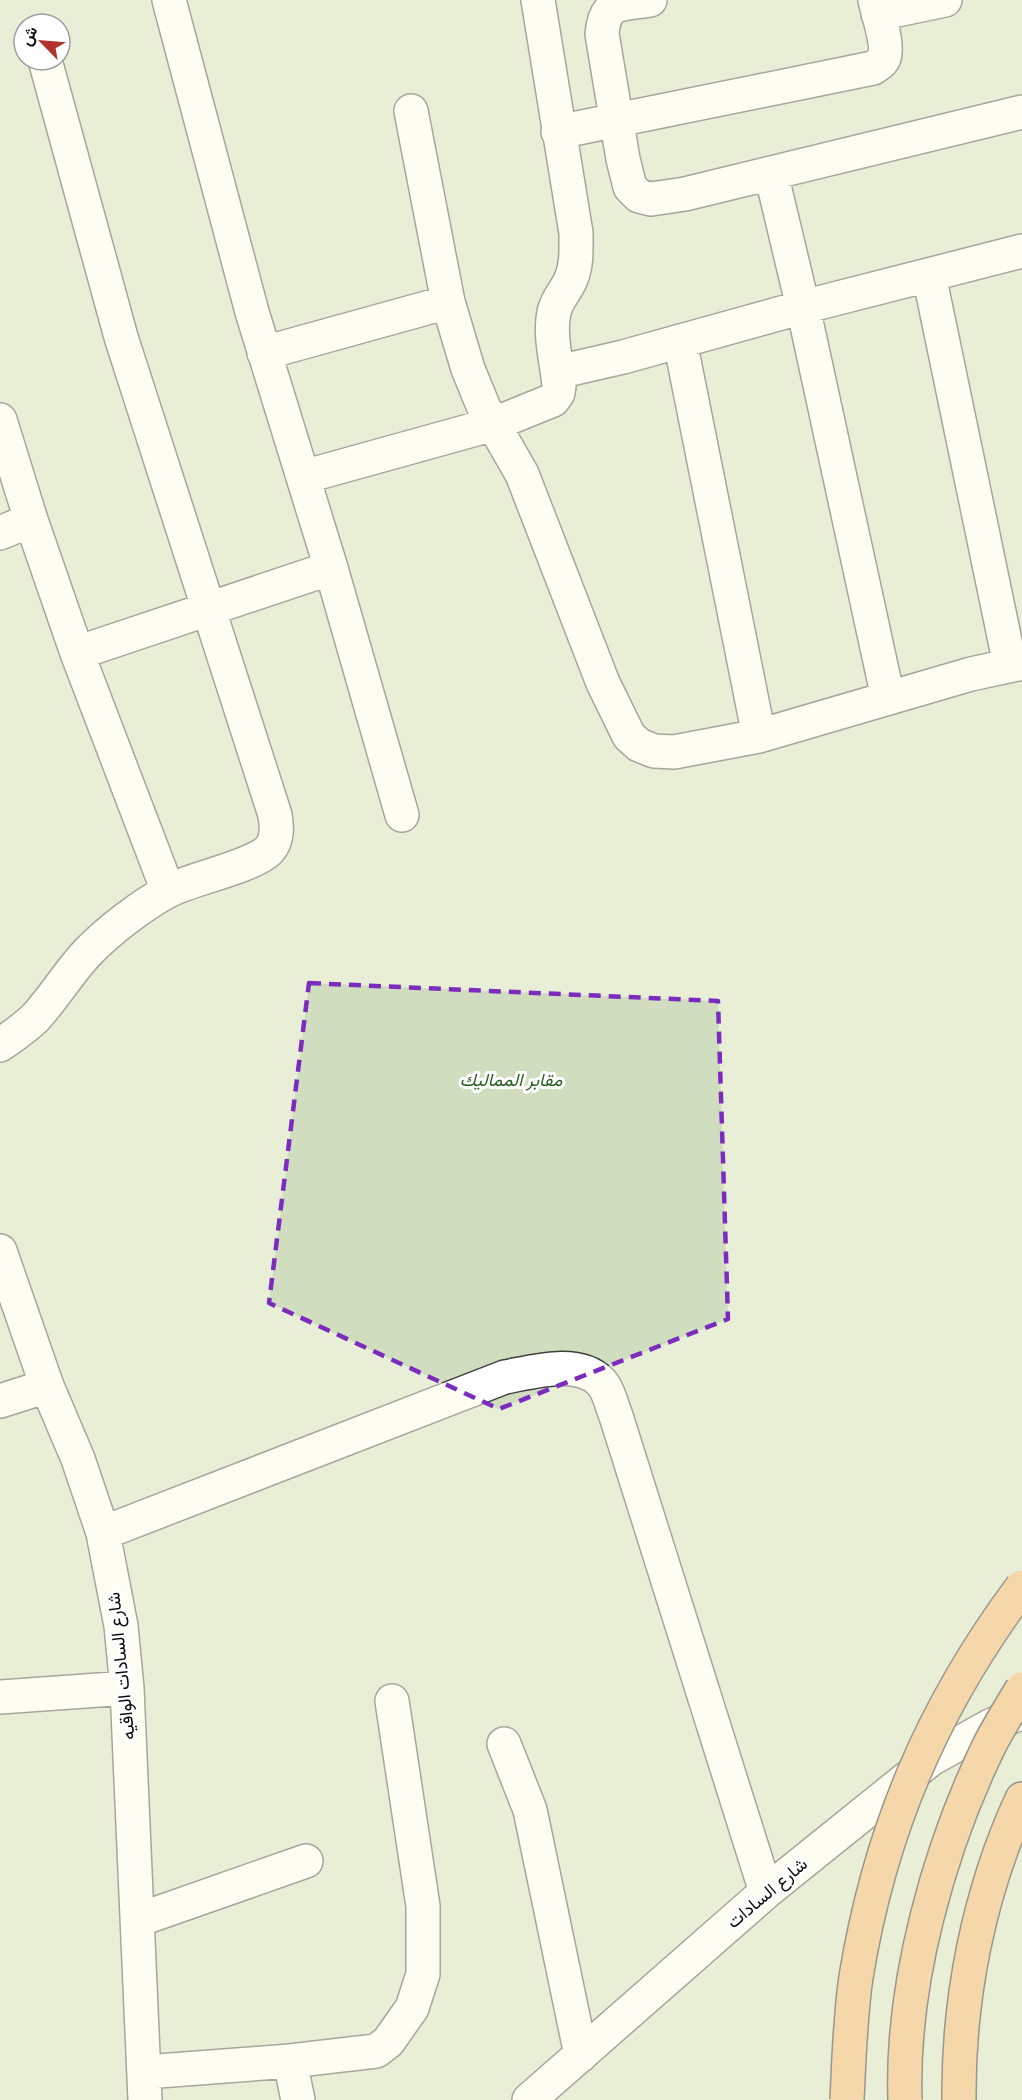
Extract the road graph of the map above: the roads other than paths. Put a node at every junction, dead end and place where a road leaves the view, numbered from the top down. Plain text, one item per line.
1 (169, 0) edge
2 (538, 0) edge
3 (650, 0) edge
4 (945, 0) edge
5 (877, 7) edge
6 (48, 72) edge
7 (411, 111) dead end
8 (1022, 112) edge
9 (617, 120) junction
10 (558, 132) junction
11 (771, 173) junction
12 (1022, 251) edge
13 (929, 275) junction
14 (448, 302) junction
15 (803, 307) junction
16 (680, 341) junction
17 (264, 353) junction
18 (558, 372) junction
19 (0, 420) edge
20 (494, 424) junction
21 (303, 477) junction
22 (31, 520) junction
23 (0, 533) edge
24 (331, 568) junction
25 (210, 609) junction
26 (77, 653) junction
27 (1016, 664) edge
28 (888, 698) junction
29 (759, 736) junction
30 (402, 815) dead end
31 (168, 891) junction
32 (0, 1045) edge
33 (0, 1251) edge
34 (47, 1386) junction
35 (0, 1401) edge
36 (103, 1533) junction
37 (1022, 1587) edge
38 (127, 1688) junction
39 (1022, 1689) edge
40 (0, 1698) edge
41 (392, 1701) dead end
42 (1022, 1712) edge
43 (504, 1744) dead end
44 (1022, 1799) edge
45 (306, 1861) dead end
46 (766, 1892) junction
47 (138, 1920) junction
48 (581, 2055) junction
49 (290, 2061) junction
50 (145, 2086) edge
51 (298, 2100) edge
52 (529, 2100) edge
53 (848, 2100) edge
54 (905, 2100) edge
55 (959, 2100) edge

1 - 17 street
2 - 10 street
3 - 9 street
4 - 5 street
5 - 9 street
6 - 25 street
7 - 14 street
8 - 11 street
9 - 10 street
9 - 11 street
10 - 18 street
11 - 15 street
12 - 13 street
13 - 15 street
13 - 27 street
14 - 17 street
14 - 20 street
15 - 16 street
15 - 28 street
16 - 18 street
16 - 29 street
17 - 21 street
18 - 20 street
19 - 22 street
20 - 21 street
20 - 29 street
21 - 24 street
22 - 23 street
22 - 26 street
24 - 25 street
24 - 30 street
25 - 26 street
25 - 31 street
26 - 31 street
27 - 28 street
28 - 29 street
31 - 32 street
33 - 34 street, شارع السادات الواقيه
34 - 35 street
34 - 36 street, شارع السادات الواقيه
36 - 38 street, شارع السادات الواقيه
36 - 46 street
37 - 53 highway, bridge
38 - 40 street
38 - 47 street, شارع السادات الواقيه
39 - 54 highway, bridge
41 - 49 street
42 - 46 street, شارع السادات
43 - 48 street
44 - 55 highway
45 - 47 street
46 - 48 street, شارع السادات
47 - 50 street, شارع السادات الواقيه
48 - 52 street, شارع السادات
49 - 50 street
49 - 51 street

